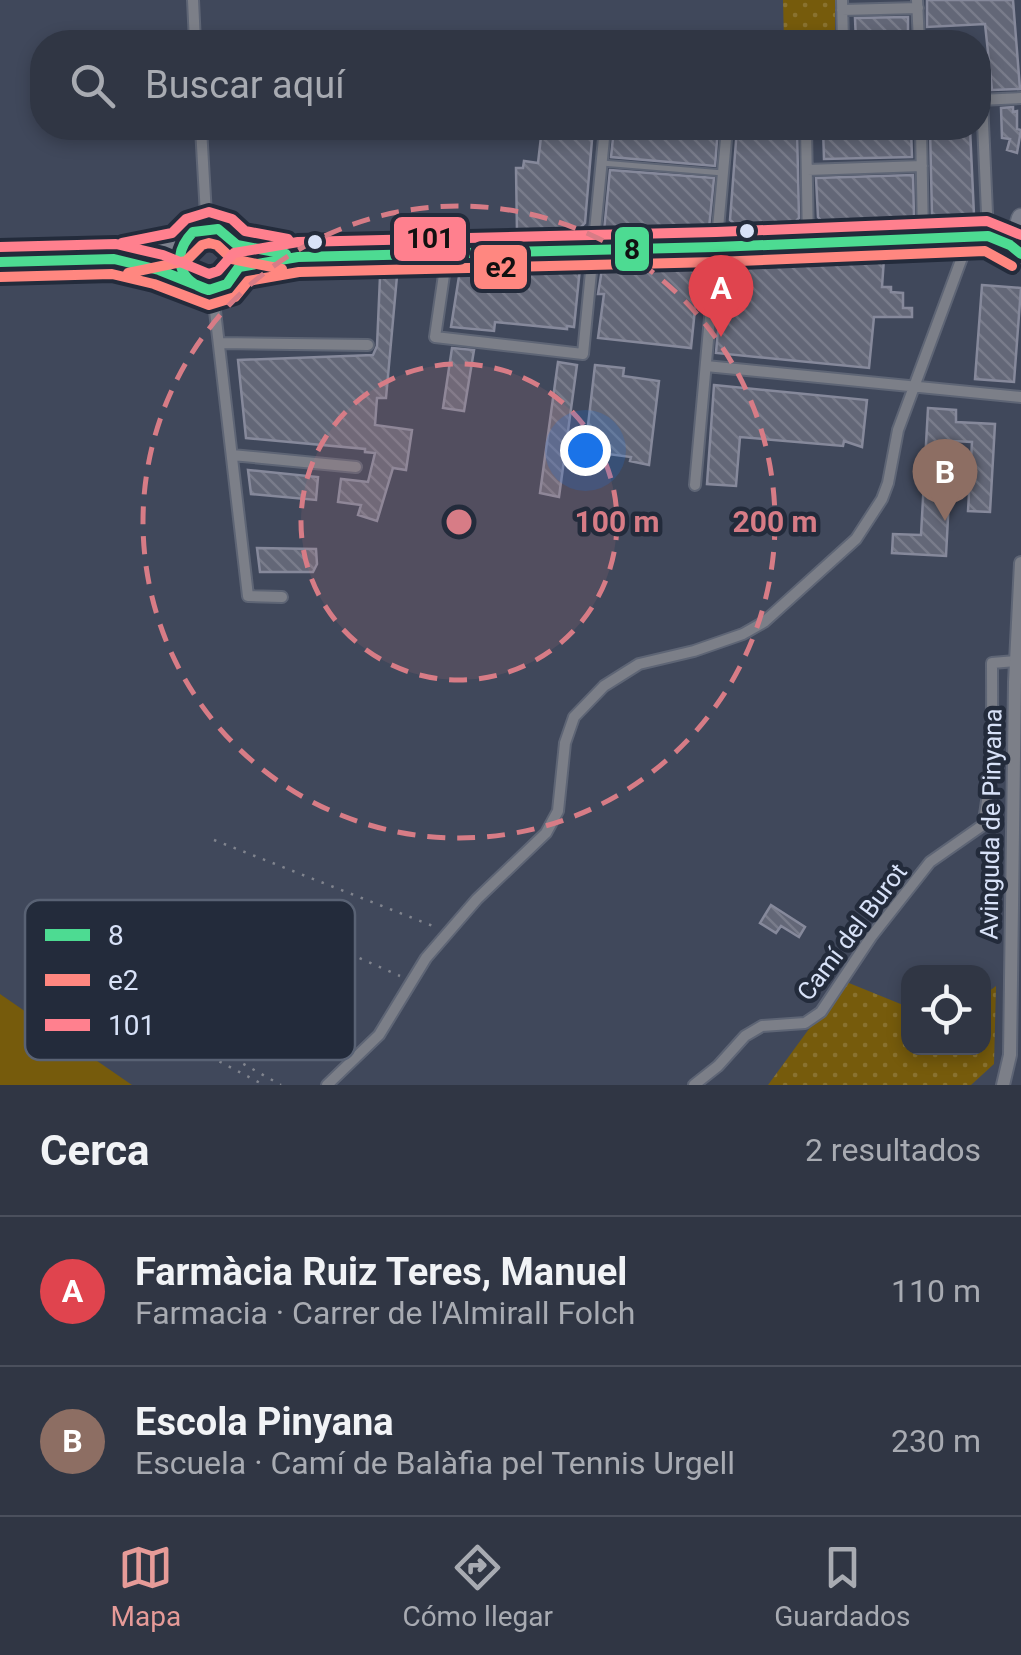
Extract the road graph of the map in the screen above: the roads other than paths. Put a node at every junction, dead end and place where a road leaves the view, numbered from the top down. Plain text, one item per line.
1 (193, 0) edge
2 (918, 4) edge
3 (842, 5) edge
4 (195, 30) edge
5 (843, 30) edge
6 (919, 30) edge
7 (1021, 98) edge
8 (991, 99) edge
9 (202, 140) edge
10 (604, 140) edge
11 (727, 140) edge
12 (806, 140) edge
13 (921, 140) edge
14 (979, 140) edge
15 (602, 163) junction
16 (922, 166) junction
17 (807, 170) junction
18 (723, 173) junction
19 (206, 215) junction
20 (1020, 219) edge
21 (193, 232) junction
22 (978, 236) junction
23 (231, 238) junction
24 (923, 238) junction
25 (808, 243) junction
26 (180, 246) junction
27 (716, 247) junction
28 (594, 249) junction
29 (1020, 252) edge
30 (447, 254) junction
31 (298, 257) junction
32 (114, 260) junction
33 (0, 262) edge
34 (239, 267) junction
35 (201, 286) junction
36 (219, 343) junction
37 (368, 345) dead end
38 (706, 366) junction
39 (915, 387) junction
40 (1021, 397) edge
41 (232, 455) junction
42 (356, 467) dead end
43 (695, 485) dead end
44 (1021, 563) edge
45 (282, 597) dead end
46 (1016, 661) junction
47 (1020, 1083) edge
48 (327, 1085) edge
49 (694, 1085) edge
50 (1003, 1085) edge

1 - 4 street
2 - 3 street
2 - 6 street
3 - 5 street
7 - 8 street
9 - 19 street
10 - 15 street
11 - 18 street
12 - 17 street
13 - 16 street
14 - 22 street
15 - 18 lane
15 - 28 street
16 - 17 street
16 - 24 street
17 - 25 street
18 - 27 street
19 - 21 street
19 - 23 street
20 - 22 main road
20 - 29 main road
21 - 23 main road
21 - 26 main road
22 - 24 main road
22 - 29 main road
22 - 39 street
23 - 31 main road
23 - 34 main road
24 - 25 main road
25 - 27 main road
26 - 32 main road
26 - 35 main road
27 - 28 main road
27 - 38 street
28 - 30 main road
28 - 30 street
30 - 31 main road
31 - 34 main road
32 - 33 main road
32 - 35 main road
34 - 35 main road
35 - 36 street
36 - 37 street
36 - 41 street
38 - 39 street
38 - 43 street
39 - 40 street
39 - 48 street
41 - 42 street
41 - 45 street
44 - 46 street, Avinguda de Pinyana
46 - 49 street, Camí del Burot
46 - 50 street, Avinguda de Pinyana
47 - 50 street

